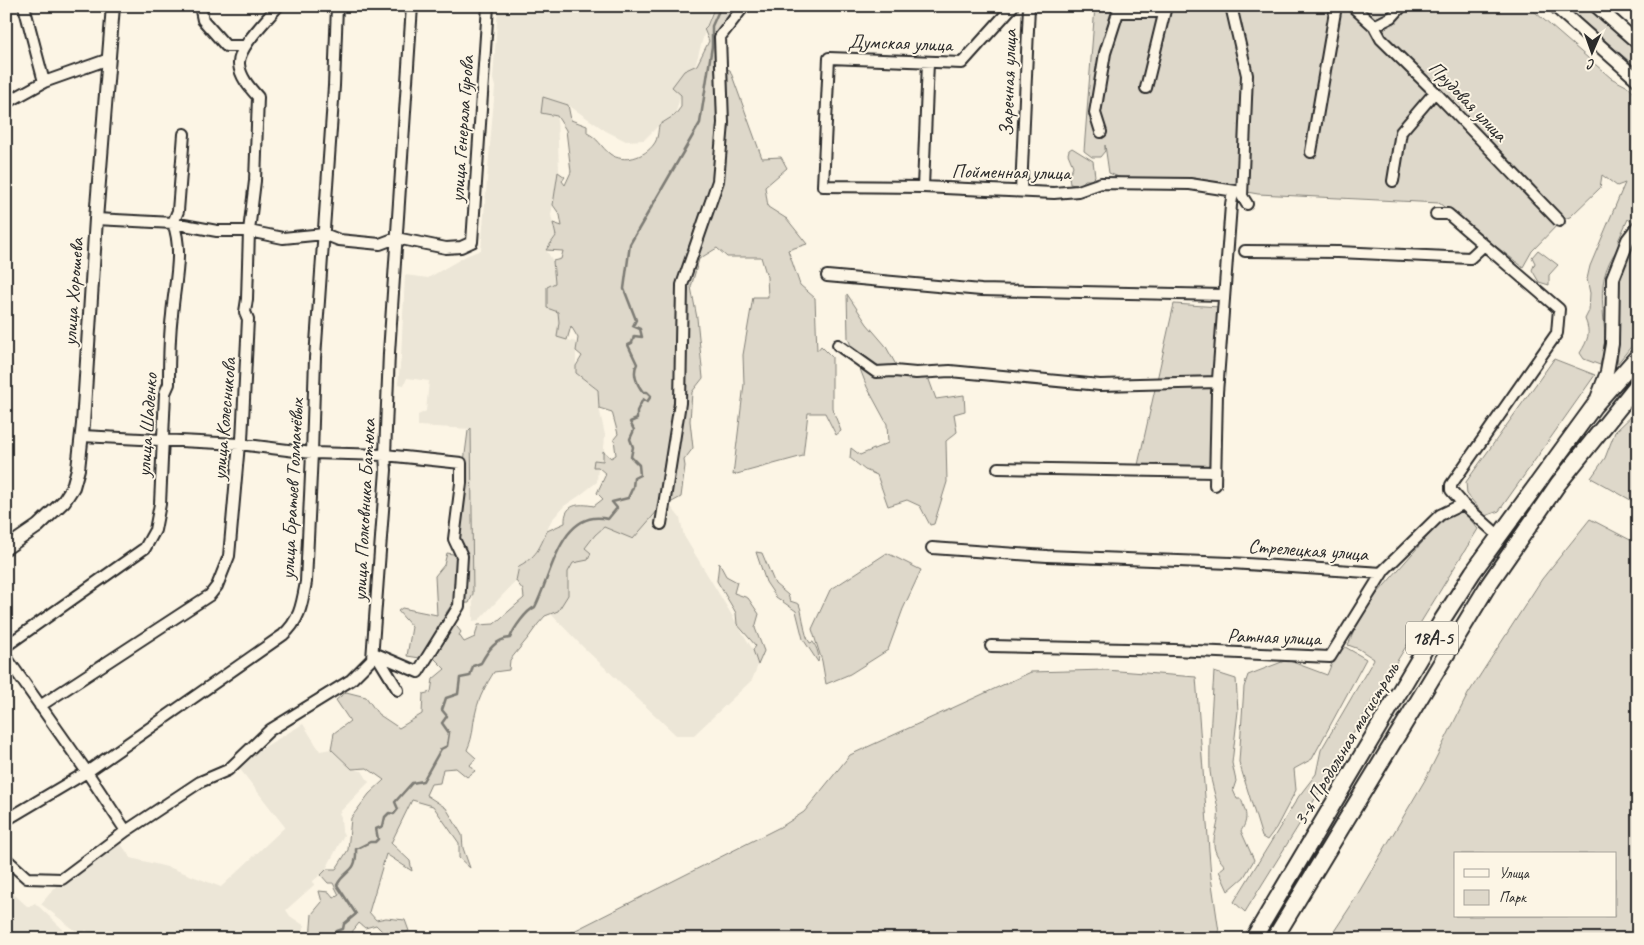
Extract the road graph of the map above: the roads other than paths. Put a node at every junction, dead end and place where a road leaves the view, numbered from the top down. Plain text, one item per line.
1 (24, 6) edge
2 (113, 6) edge
3 (200, 6) edge
4 (278, 6) edge
5 (337, 6) edge
6 (412, 6) edge
7 (488, 6) edge
8 (744, 6) edge
9 (1013, 6) edge
10 (1029, 6) edge
11 (1231, 6) edge
12 (1336, 6) edge
13 (1352, 6) edge
14 (1402, 6) edge
15 (1555, 6) edge
16 (1596, 6) edge
17 (1119, 9) edge
18 (1165, 9) edge
19 (1374, 26) junction
20 (1638, 43) edge
21 (226, 46) junction
22 (245, 46) junction
23 (108, 59) junction
24 (928, 62) junction
25 (239, 63) junction
26 (1621, 66) junction
27 (1638, 80) edge
28 (44, 82) junction
29 (1146, 88) dead end
30 (1638, 89) edge
31 (1435, 92) junction
32 (6, 103) edge
33 (1101, 132) dead end
34 (184, 134) dead end
35 (1311, 152) dead end
36 (1393, 181) dead end
37 (823, 186) joint
38 (923, 187) junction
39 (1021, 191) junction
40 (1238, 192) junction
41 (1247, 204) dead end
42 (1436, 214) dead end
43 (96, 219) junction
44 (1559, 221) dead end
45 (173, 223) junction
46 (1638, 227) edge
47 (249, 231) junction
48 (324, 234) junction
49 (396, 238) junction
50 (1484, 245) junction
51 (1245, 251) dead end
52 (828, 276) dead end
53 (1224, 295) junction
54 (838, 345) dead end
55 (1638, 356) edge
56 (1218, 382) junction
57 (1638, 384) edge
58 (1638, 400) edge
59 (1594, 406) junction
60 (1612, 414) junction
61 (82, 436) junction
62 (163, 440) junction
63 (239, 444) junction
64 (312, 453) junction
65 (385, 455) junction
66 (998, 468) dead end
67 (1215, 472) junction
68 (1215, 485) dead end
69 (1463, 504) junction
70 (661, 524) dead end
71 (1499, 536) junction
72 (6, 548) edge
73 (932, 548) dead end
74 (1382, 573) junction
75 (6, 646) edge
76 (991, 646) dead end
77 (374, 656) junction
78 (6, 657) edge
79 (398, 690) dead end
80 (40, 706) junction
81 (87, 772) junction
82 (6, 820) edge
83 (126, 831) junction
84 (6, 859) edge
85 (1253, 939) edge
86 (1274, 939) edge

1 - 28 street
2 - 23 main road, улица Хорошева
3 - 21 street, улица Колесникова
4 - 22 street
5 - 48 street, улица Братьев Толмачёвых
6 - 49 street, улица Полковника Батюка
7 - 49 street, улица Генерала Гурова
8 - 70 street
9 - 24 street, Думская улица
10 - 39 street, Заречная улица
11 - 40 street
12 - 35 street
13 - 19 street, Прудовая улица
14 - 19 street
15 - 26 main road
16 - 20 main road
17 - 18 street
17 - 33 street
18 - 29 street
19 - 31 street, Прудовая улица
21 - 22 street
21 - 25 street, улица Колесникова
22 - 25 street
23 - 28 street
23 - 43 main road, улица Хорошева
24 - 37 street, Думская улица
24 - 38 street
25 - 47 street, улица Колесникова
26 - 27 main road
26 - 30 main road
28 - 32 street
31 - 36 street
31 - 44 street, Прудовая улица
34 - 45 street, улица Шаденко
37 - 38 street, Пойменная улица
38 - 39 street, Пойменная улица
39 - 40 street, Пойменная улица
40 - 41 street
40 - 53 street
42 - 50 street
43 - 45 street
43 - 61 main road, улица Хорошева
45 - 47 street
45 - 62 street, улица Шаденко
46 - 59 main road
47 - 48 street
47 - 63 street, улица Колесникова
48 - 49 street
48 - 64 street, улица Братьев Толмачёвых
49 - 65 street, улица Полковника Батюка
50 - 51 street
50 - 69 street
52 - 53 street
53 - 56 street
54 - 56 street
55 - 59 highway, 3-я Продольная магистраль / 18А-5
56 - 67 street
57 - 60 highway, 3-я Продольная магистраль / 18А-5
58 - 60 main road
59 - 71 highway, 3-я Продольная магистраль / 18А-5
60 - 86 highway, 3-я Продольная магистраль / 18А-5
61 - 62 street
61 - 72 main road, улица Хорошева
62 - 63 street
62 - 75 street, улица Шаденко
63 - 64 street
63 - 80 street, улица Колесникова
64 - 65 street
64 - 81 street, улица Братьев Толмачёвых
65 - 77 street, улица Полковника Батюка
65 - 77 street
66 - 67 street
67 - 68 street
69 - 71 street
69 - 74 street
71 - 85 highway, 3-я Продольная магистраль / 18А-5
73 - 74 street, Стрелецкая улица
74 - 76 street, Ратная улица
77 - 79 street
77 - 83 street
78 - 80 street
80 - 81 street
81 - 82 street, улица Братьев Толмачёвых
81 - 83 street
83 - 84 street

